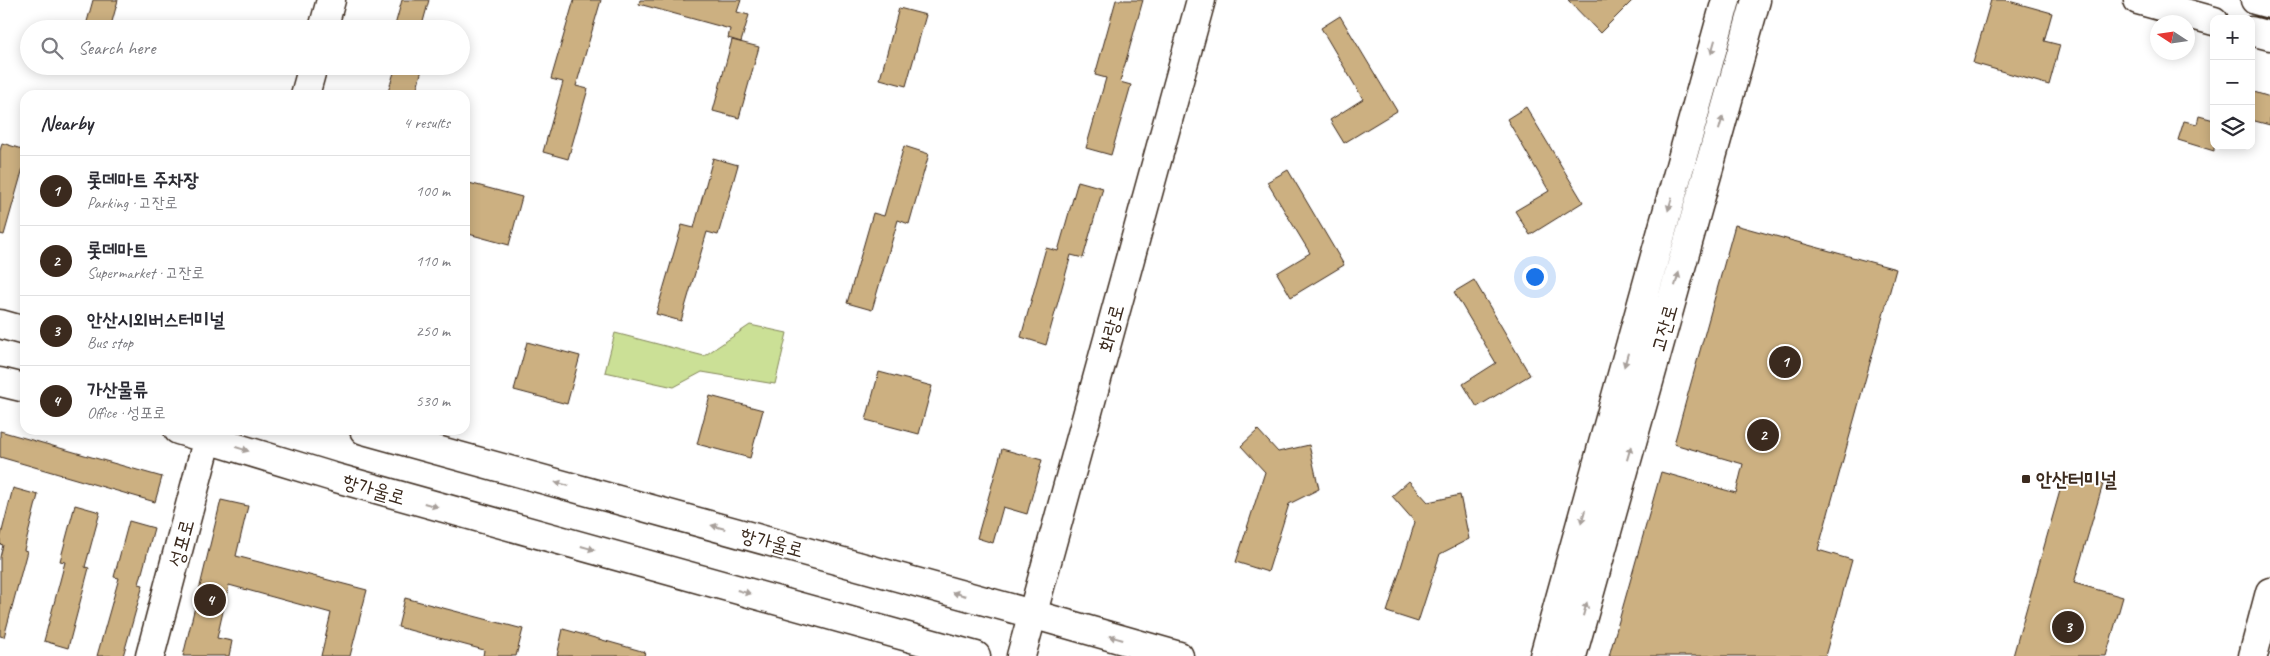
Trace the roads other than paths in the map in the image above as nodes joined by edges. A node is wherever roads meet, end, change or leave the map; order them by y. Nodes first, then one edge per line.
1 (331, 0) edge
2 (1201, 0) edge
3 (1726, 0) edge
4 (1756, 0) edge
5 (2138, 0) edge
6 (2255, 0) edge
7 (2270, 4) edge
8 (325, 20) edge
9 (2210, 20) edge
10 (2255, 32) edge
11 (2270, 36) edge
12 (311, 75) edge
13 (306, 90) edge
14 (0, 324) edge
15 (20, 330) edge
16 (0, 382) edge
17 (20, 387) edge
18 (209, 435) edge
19 (212, 435) edge
20 (382, 435) edge
21 (2270, 592) edge
22 (1032, 614) junction
23 (150, 656) edge
24 (976, 656) edge
25 (1021, 656) edge
26 (1179, 656) edge
27 (1544, 656) edge
28 (1572, 656) edge
29 (2252, 656) edge

1 - 8 street
2 - 22 street, 화랑로
3 -> 27 street, 고잔로
28 -> 4 street, 고잔로
5 - 9 street
6 - 7 street
10 - 11 street
12 - 13 street
14 - 15 street
16 - 17 street
18 - 23 street, 성포로
19 -> 24 street, 항가울로
22 -> 20 street, 항가울로
21 - 29 street
22 - 25 street, 화랑로
26 -> 22 street, 항가울로

